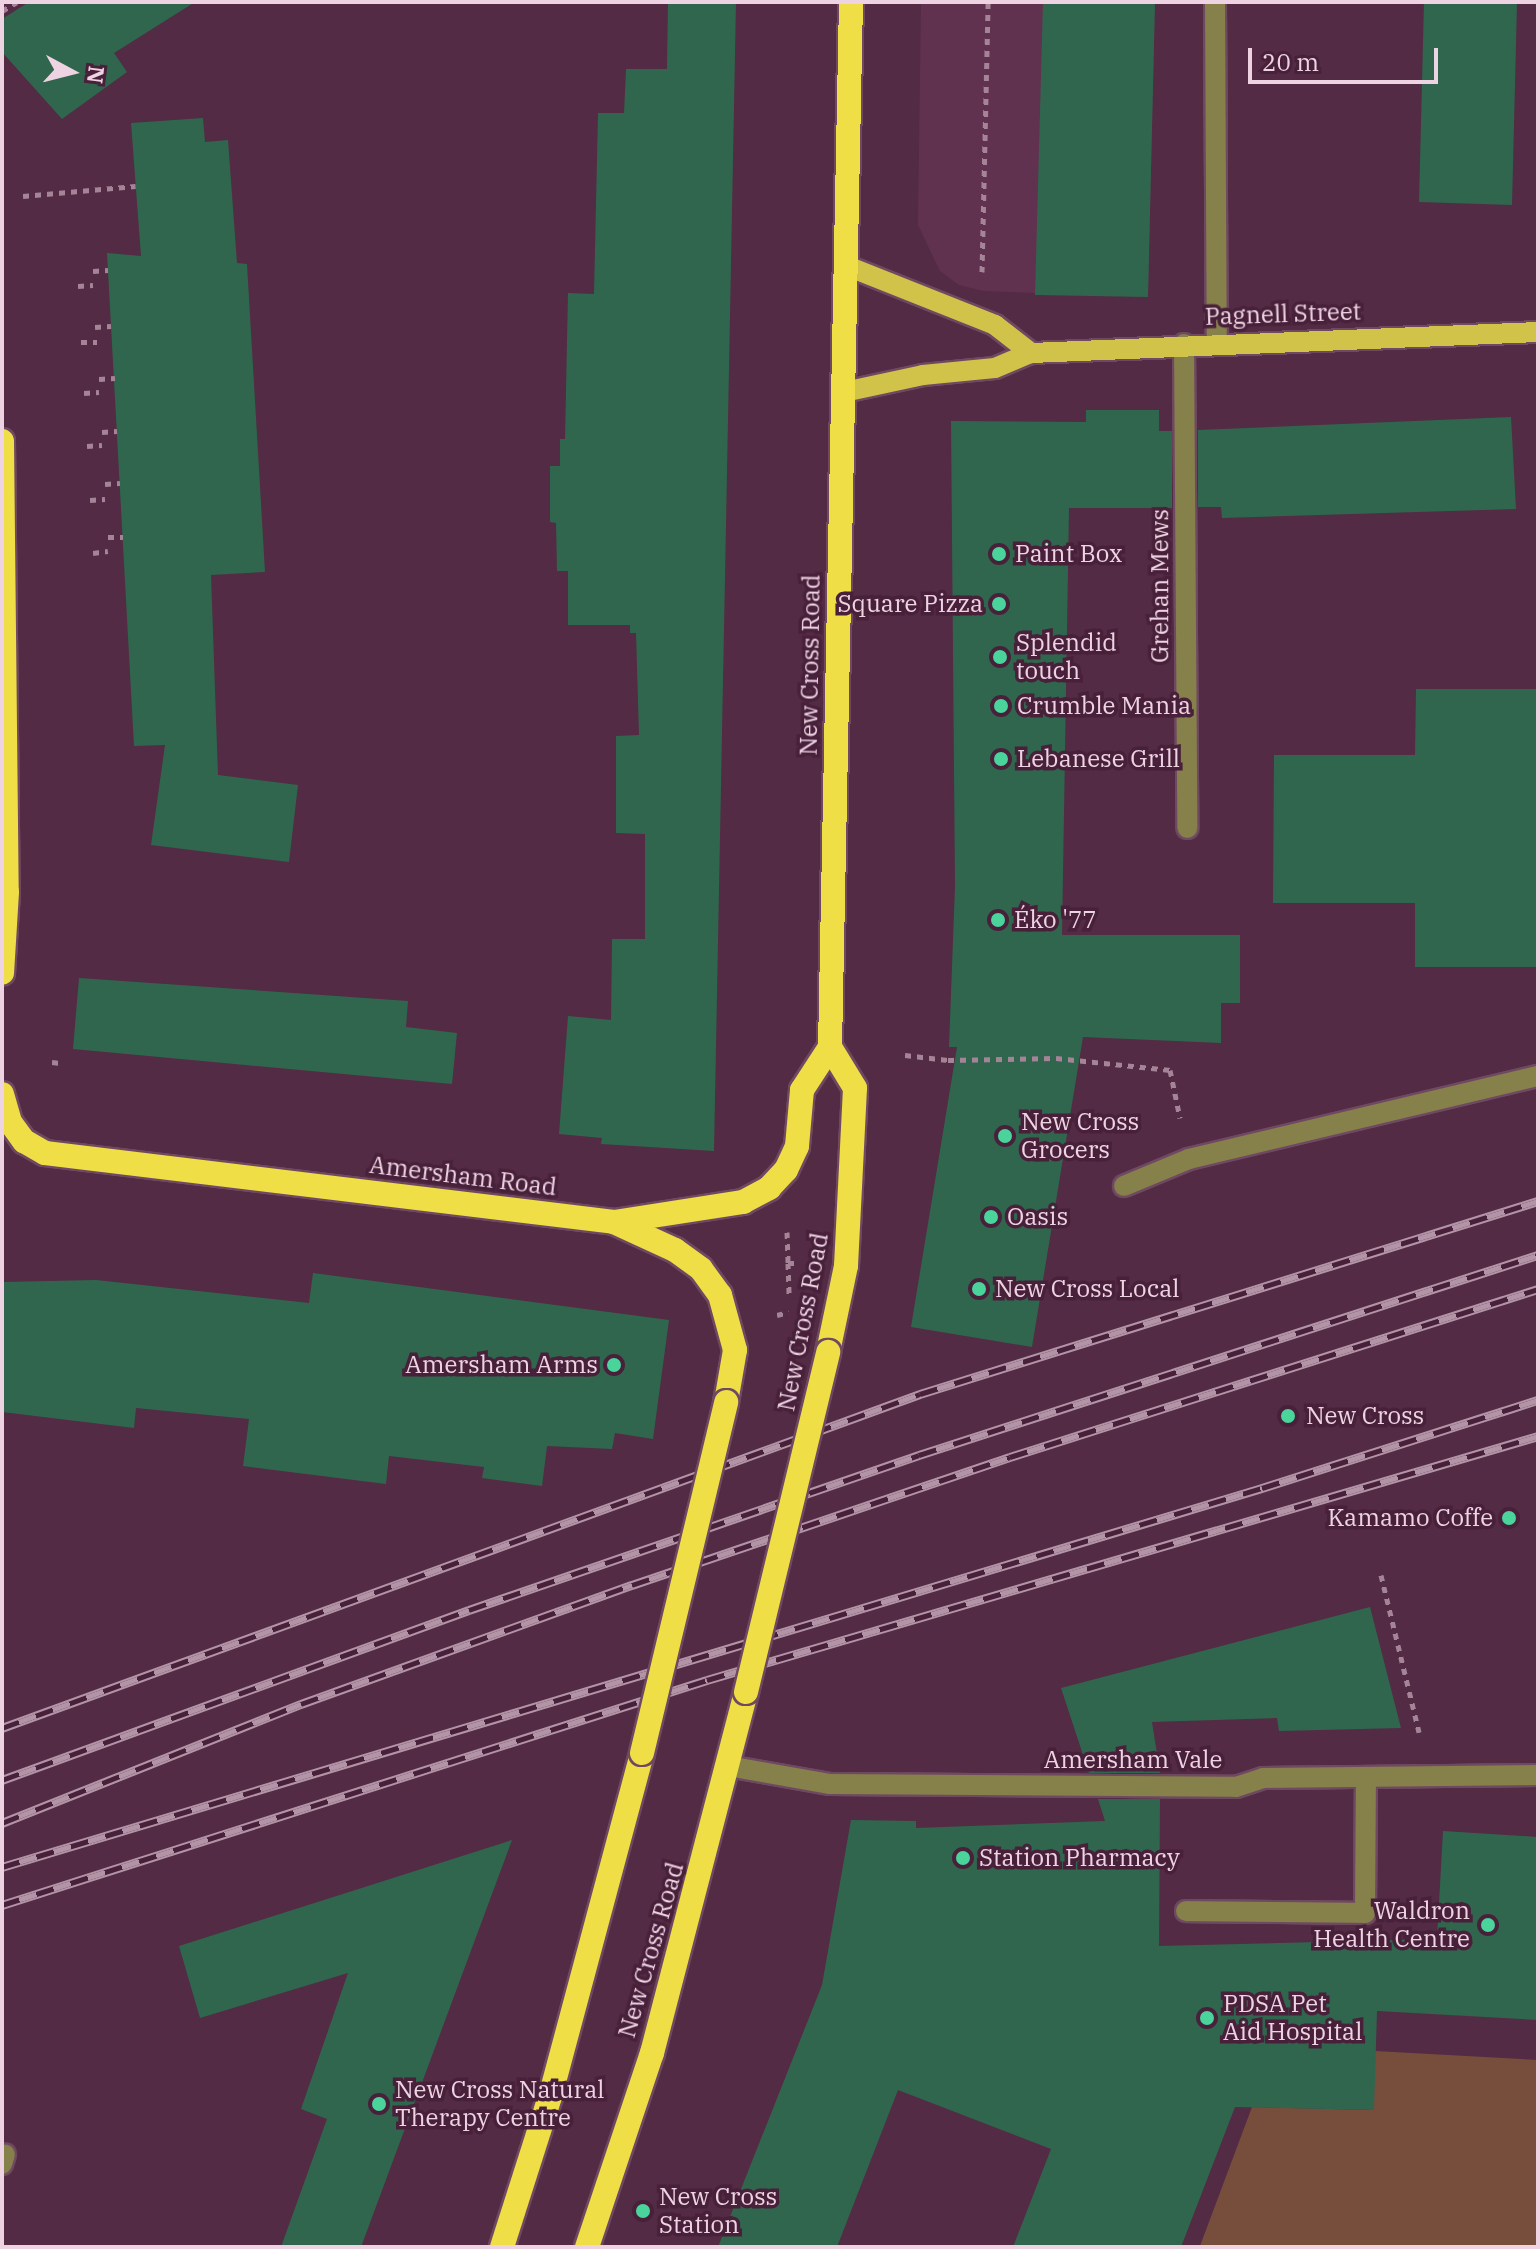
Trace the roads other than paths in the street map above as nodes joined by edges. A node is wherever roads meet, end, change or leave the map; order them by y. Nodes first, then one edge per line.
1 (851, 2) edge
2 (1215, 2) edge
3 (847, 266) junction
4 (1538, 332) edge
5 (1217, 342) junction
6 (1184, 344) junction
7 (1031, 353) junction
8 (844, 392) junction
9 (2, 441) edge
10 (1187, 828) dead end
11 (2, 973) edge
12 (830, 1047) junction
13 (1538, 1076) edge
14 (2, 1094) edge
15 (6, 1123) edge
16 (1124, 1186) dead end
17 (614, 1222) junction
18 (728, 1766) junction
19 (1538, 1775) edge
20 (1366, 1777) junction
21 (1186, 1911) dead end
22 (502, 2247) edge
23 (587, 2247) edge

1 - 3 highway, New Cross Road
2 - 5 street
3 - 7 main road
3 - 8 highway, New Cross Road
4 - 5 main road, Pagnell Street
5 - 6 main road, Pagnell Street
6 - 7 main road, Pagnell Street
6 - 10 street, Grehan Mews
7 - 8 main road, Pagnell Street
8 - 12 highway, New Cross Road
9 - 11 highway
12 - 17 highway, Amersham Road
12 - 18 highway, New Cross Road, bridge
13 - 16 street
14 - 15 highway
15 - 17 highway, Amersham Road
17 - 22 highway, bridge
18 - 20 street, Amersham Vale
18 - 23 highway, New Cross Road
19 - 20 street, Amersham Vale
20 - 21 street

